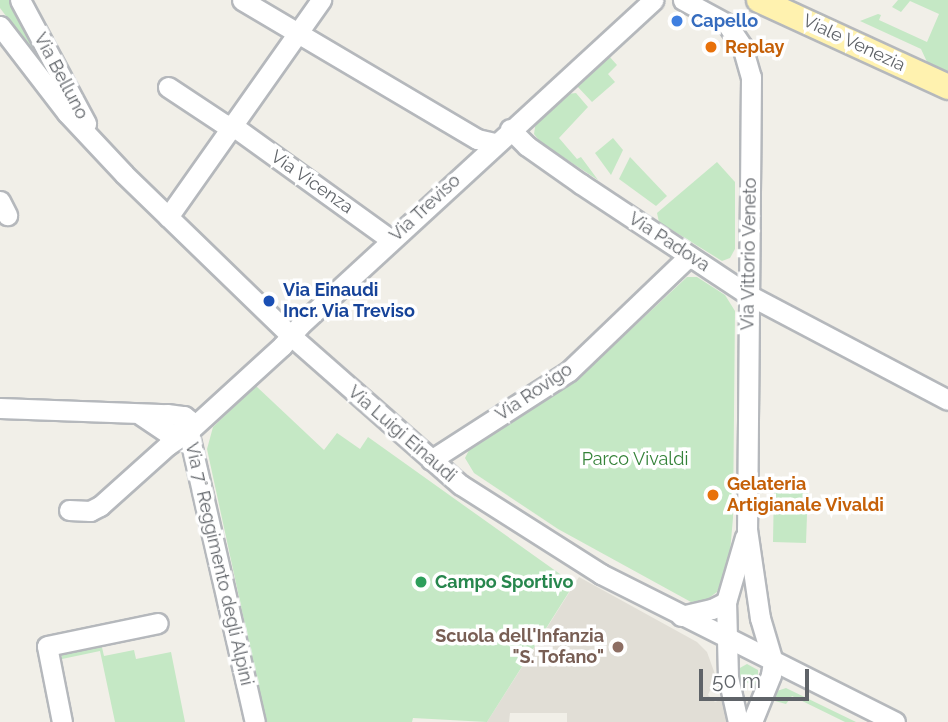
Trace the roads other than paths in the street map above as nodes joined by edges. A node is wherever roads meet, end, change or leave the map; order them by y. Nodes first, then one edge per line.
1 (20, 0) edge
2 (242, 0) edge
3 (321, 0) edge
4 (653, 0) edge
5 (683, 0) edge
6 (759, 0) edge
7 (704, 5) edge
8 (0, 26) edge
9 (299, 33) junction
10 (168, 87) dead end
11 (948, 87) edge
12 (233, 126) junction
13 (503, 136) junction
14 (102, 151) junction
15 (168, 217) junction
16 (391, 240) junction
17 (689, 256) junction
18 (747, 294) junction
19 (290, 335) junction
20 (948, 400) edge
21 (0, 408) edge
22 (193, 423) junction
23 (431, 460) junction
24 (69, 510) dead end
25 (747, 529) junction
26 (726, 602) junction
27 (681, 616) junction
28 (760, 618) junction
29 (158, 623) dead end
30 (731, 641) junction
31 (773, 662) junction
32 (62, 722) edge
33 (255, 722) edge
34 (738, 722) edge
35 (752, 722) edge
36 (895, 722) edge

1 - 14 street, Via Belluno
2 - 9 street, Via Padova
3 - 9 street
4 - 13 street, Via Treviso
5 - 7 street
6 - 11 main road, Viale Venezia
7 - 18 street, Via Vittorio Veneto
8 - 14 street, Via Luigi Einaudi
9 - 12 street
9 - 13 street, Via Padova
10 - 12 street, Via Vicenza
12 - 15 street
12 - 16 street, Via Vicenza
13 - 16 street, Via Treviso
13 - 17 street, Via Padova
14 - 15 street, Via Luigi Einaudi
15 - 19 street, Via Luigi Einaudi
16 - 19 street, Via Treviso
17 - 18 street, Via Padova
17 - 23 street, Via Rovigo
18 - 20 street, Via Padova
18 - 25 street, Via Vittorio Veneto
19 - 22 street, Via Treviso
19 - 23 street, Via Luigi Einaudi
21 - 22 street
22 - 24 street, Via 7° Reggimento degli Alpini
22 - 33 street, Via 7° Reggimento degli Alpini
23 - 27 street, Via Luigi Einaudi
25 - 26 street, Via Vittorio Veneto
25 - 28 street, Via Vittorio Veneto
26 - 27 street
26 - 30 street, Via Vittorio Veneto
27 - 30 street, Via Luigi Einaudi
28 - 30 street
28 - 31 street, Via Vittorio Veneto
29 - 32 street
30 - 31 street, Via Luigi Einaudi
30 - 34 street, Via Vittorio Veneto
31 - 35 street
31 - 36 street, Via Luigi Einaudi

